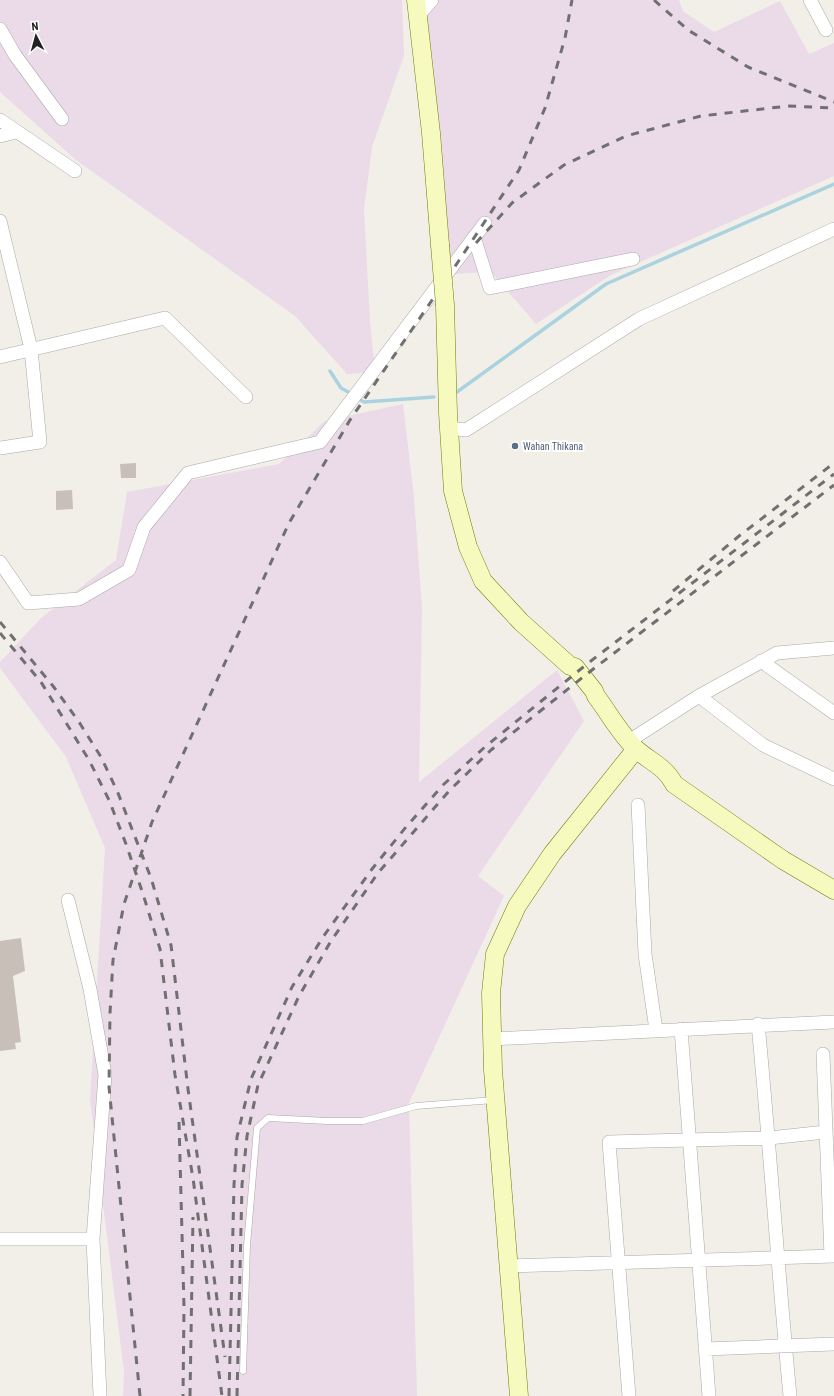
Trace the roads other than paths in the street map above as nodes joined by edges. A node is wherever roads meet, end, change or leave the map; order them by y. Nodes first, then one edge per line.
1 (432, 0) edge
2 (810, 0) edge
3 (417, 8) edge
4 (0, 29) edge
5 (826, 30) dead end
6 (62, 119) dead end
7 (0, 120) edge
8 (16, 132) junction
9 (0, 136) edge
10 (75, 171) dead end
11 (0, 221) edge
12 (485, 223) dead end
13 (834, 229) edge
14 (474, 237) junction
15 (633, 259) dead end
16 (30, 349) junction
17 (0, 357) edge
18 (246, 397) dead end
19 (449, 428) junction
20 (0, 448) edge
21 (0, 562) edge
22 (834, 648) edge
23 (761, 662) junction
24 (699, 696) junction
25 (834, 713) edge
26 (632, 745) junction
27 (669, 774) junction
28 (834, 779) edge
29 (638, 805) dead end
30 (834, 876) edge
31 (834, 890) edge
32 (68, 900) dead end
33 (834, 1022) edge
34 (758, 1024) junction
35 (681, 1029) junction
36 (656, 1030) junction
37 (492, 1039) junction
38 (823, 1054) dead end
39 (495, 1100) junction
40 (826, 1132) junction
41 (769, 1138) junction
42 (689, 1140) junction
43 (0, 1239) edge
44 (93, 1239) junction
45 (832, 1256) edge
46 (777, 1258) junction
47 (698, 1261) junction
48 (619, 1263) junction
49 (508, 1266) junction
50 (834, 1344) edge
51 (785, 1346) junction
52 (705, 1349) junction
53 (243, 1371) dead end
54 (100, 1396) edge
55 (519, 1396) edge
56 (628, 1396) edge
57 (709, 1396) edge
58 (790, 1396) edge

1 - 3 street
2 - 5 street
3 - 19 main road, bridge
4 - 6 street
7 - 8 street
8 - 9 street
8 - 10 street
11 - 16 street
12 - 14 street
13 - 19 street
14 - 15 street
14 - 21 street
16 - 17 street
16 - 18 street
16 - 20 street
19 - 26 main road
22 - 23 street
23 - 24 street
23 - 25 street
24 - 26 street
24 - 28 street
26 - 27 main road
26 - 37 main road
27 - 30 main road
27 - 31 main road
29 - 36 street
32 - 44 street
33 - 34 street
34 - 35 street
34 - 41 street
35 - 36 street
35 - 42 street
36 - 37 street
37 - 39 main road
38 - 40 street
39 - 49 main road
39 - 53 lane
40 - 41 street
40 - 45 street
41 - 42 street
41 - 46 street
42 - 47 street
42 - 48 street
43 - 44 street
44 - 54 street
45 - 46 street
46 - 47 street
46 - 51 street
47 - 48 street
47 - 52 street
48 - 49 street
48 - 56 street
49 - 55 main road
50 - 51 street
51 - 52 street
51 - 58 street
52 - 57 street

